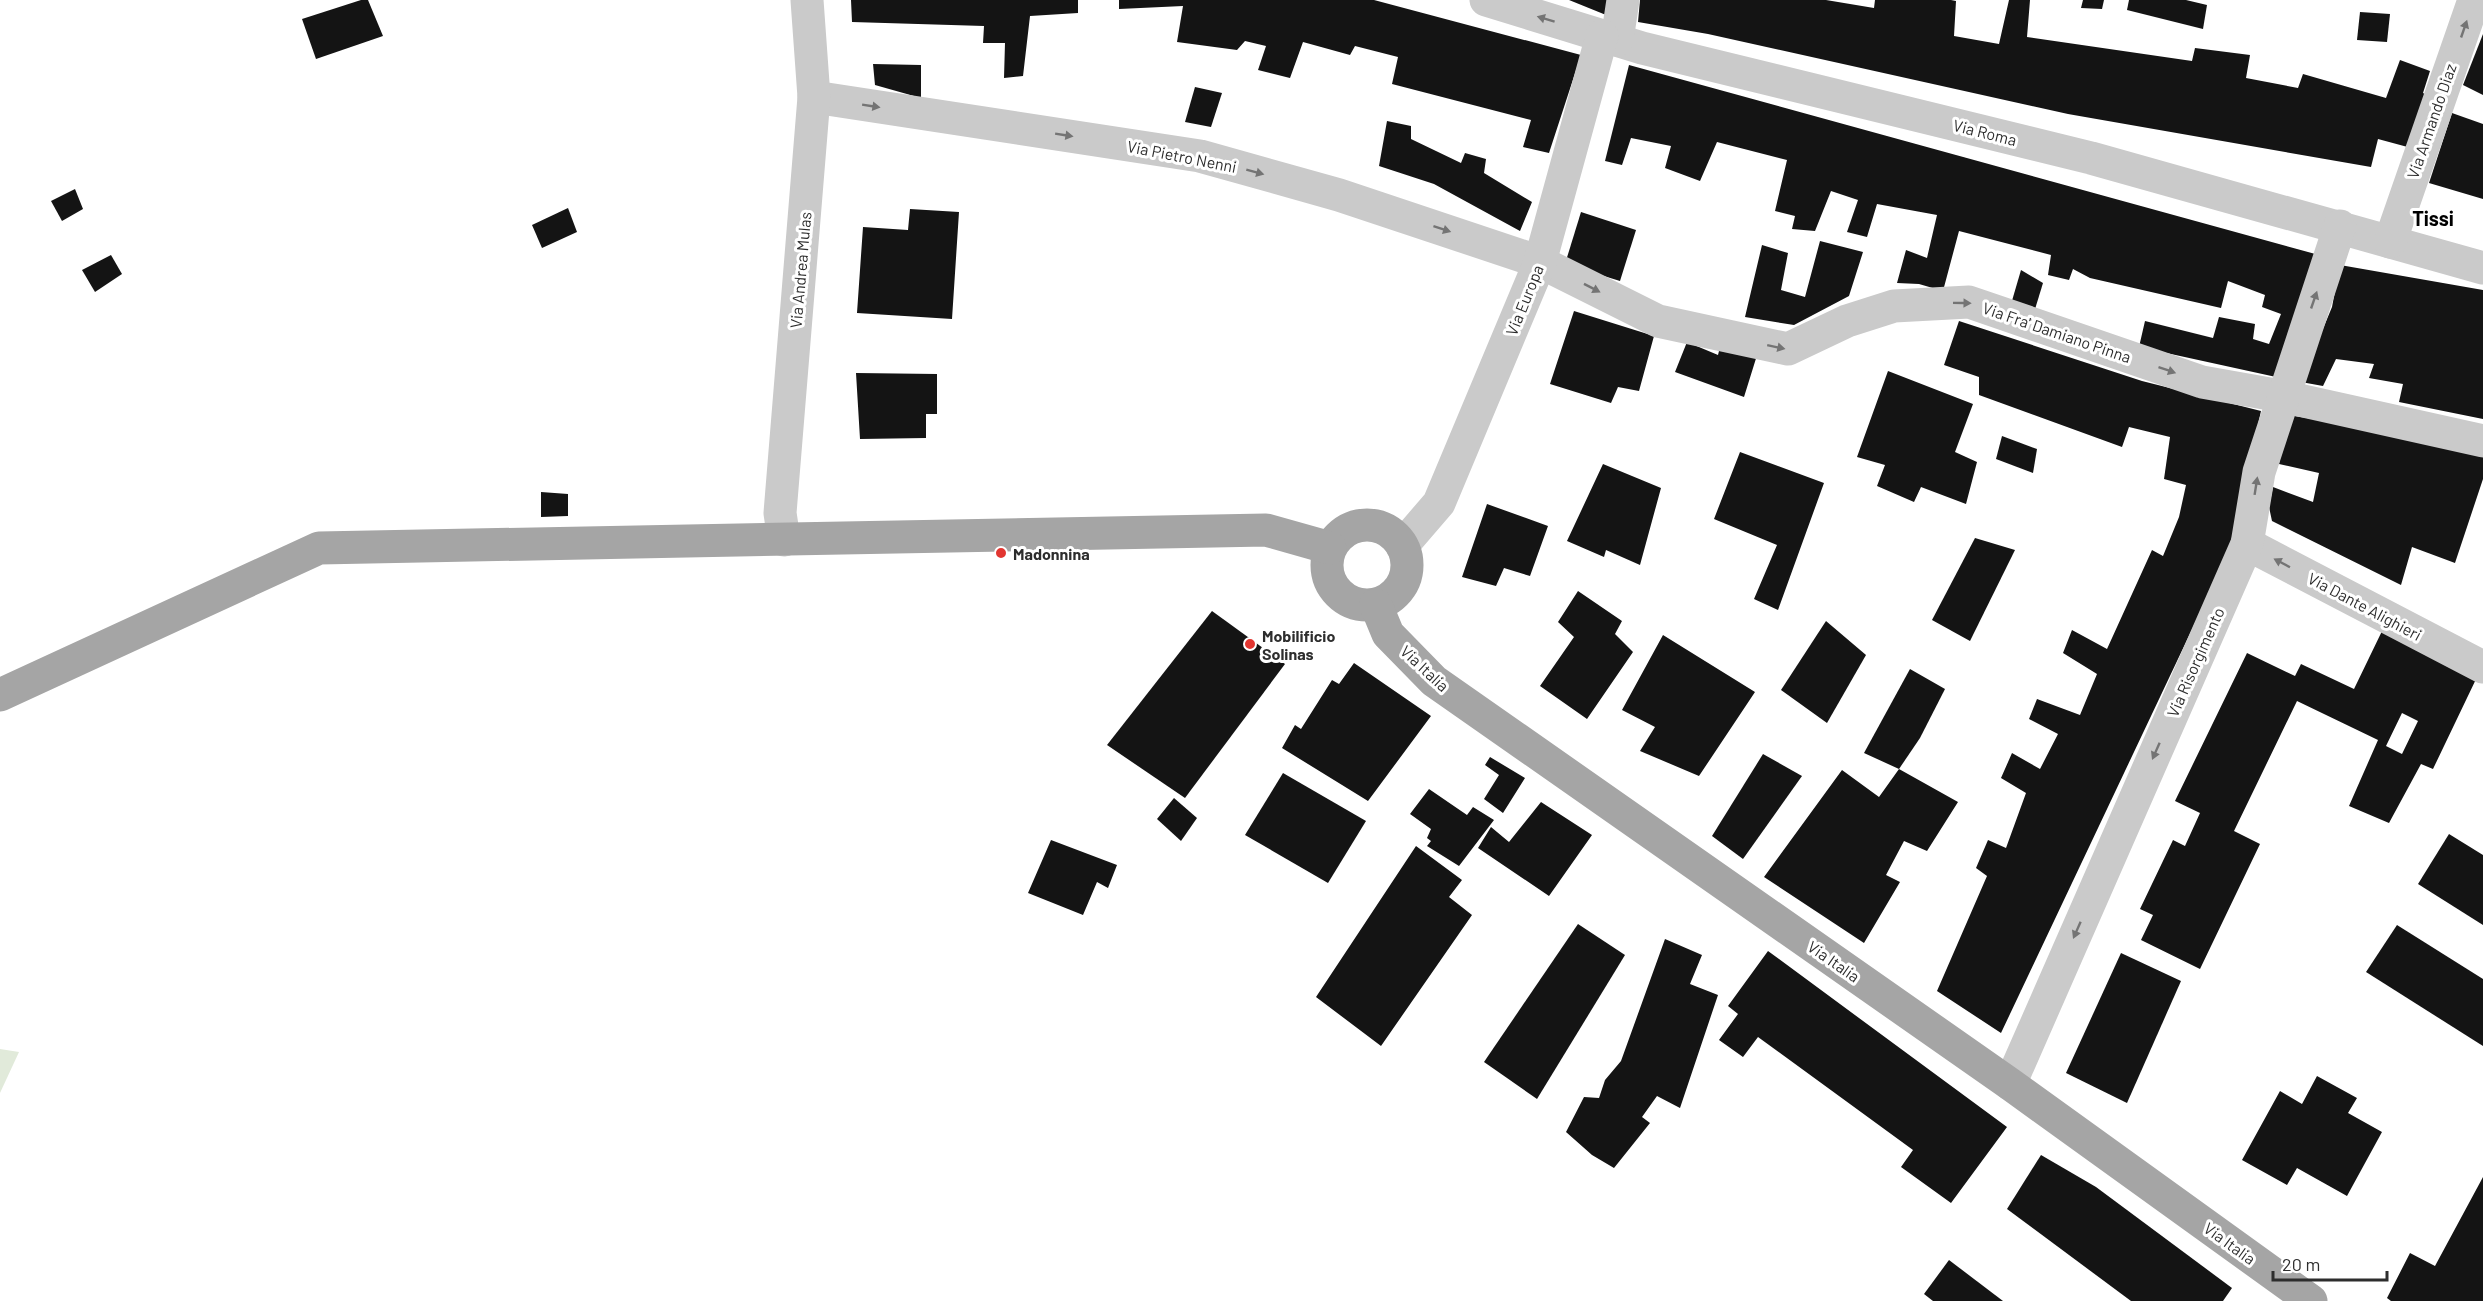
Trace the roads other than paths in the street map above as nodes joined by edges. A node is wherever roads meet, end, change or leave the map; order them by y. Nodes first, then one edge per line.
1 (807, 0) edge
2 (1486, 0) edge
3 (1623, 0) edge
4 (2474, 0) edge
5 (1610, 38) junction
6 (814, 97) junction
7 (2340, 226) junction
8 (2390, 243) junction
9 (1540, 262) junction
10 (2483, 268) edge
11 (2282, 396) junction
12 (2483, 441) edge
13 (784, 540) junction
14 (2247, 544) junction
15 (1402, 546) junction
16 (1330, 548) junction
17 (1376, 605) junction
18 (2483, 667) edge
19 (0, 695) edge
20 (2010, 1084) junction
21 (2292, 1295) edge

1 - 6 street, Via Andrea Mulas
5 -> 2 street, Via Roma
3 - 5 street, Via Europa
8 -> 4 street, Via Armando Diaz
5 - 7 street, Via Roma
5 - 9 street, Via Europa
6 -> 9 street, Via Pietro Nenni
6 - 13 street, Via Andrea Mulas
7 - 8 street, Via Roma
11 -> 7 street, Via Risorgimento
8 - 10 street, Via Roma
9 -> 11 street, Via Fra' Damiano Pinna
9 - 15 street, Via Europa
11 - 12 street, Via Fra' Damiano Pinna
14 -> 11 street, Via Risorgimento
13 - 16 main road
13 - 19 main road
18 -> 14 street, Via Dante Alighieri
14 -> 20 street, Via Risorgimento
15 - 16 main road
15 - 17 main road
16 - 17 main road
17 - 20 main road, Via Italia
20 - 21 main road, Via Italia

